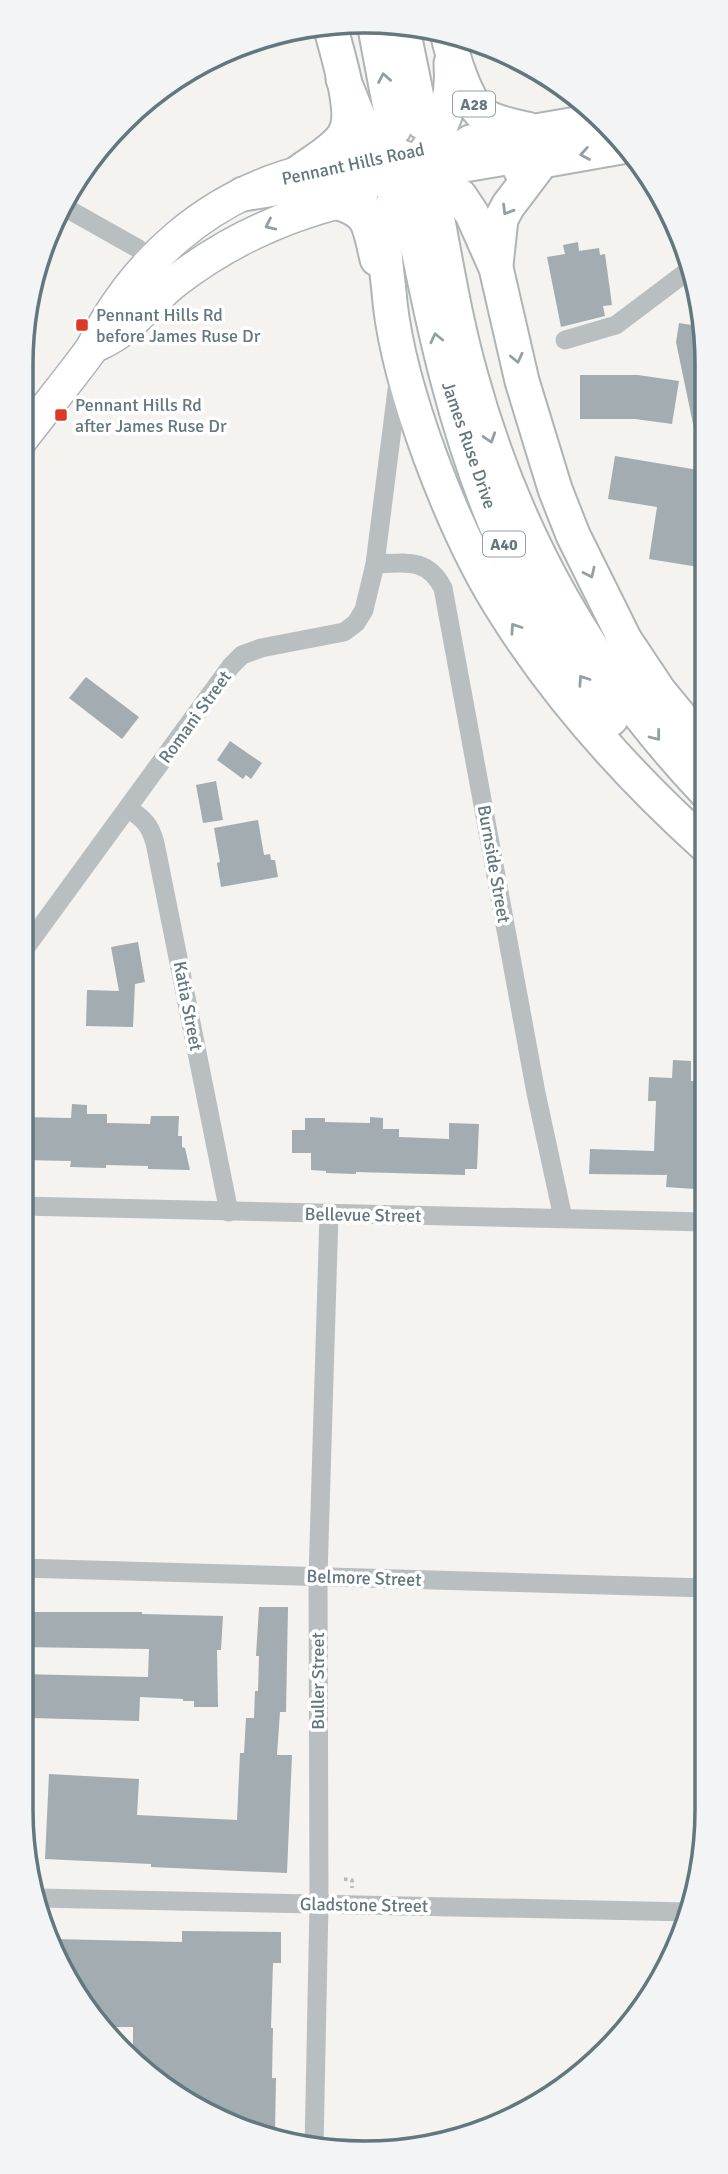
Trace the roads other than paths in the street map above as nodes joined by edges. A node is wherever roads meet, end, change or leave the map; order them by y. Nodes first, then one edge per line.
1 (377, 34) edge
2 (332, 35) edge
3 (405, 36) edge
4 (449, 45) edge
5 (451, 45) edge
6 (343, 79) junction
7 (591, 124) edge
8 (539, 146) junction
9 (613, 146) edge
10 (415, 169) junction
11 (299, 173) junction
12 (243, 194) junction
13 (335, 202) junction
14 (71, 211) edge
15 (153, 259) junction
16 (496, 268) junction
17 (682, 275) edge
18 (177, 280) junction
19 (391, 312) junction
20 (565, 341) dead end
21 (92, 348) junction
22 (400, 363) junction
23 (33, 424) edge
24 (375, 564) junction
25 (695, 735) edge
26 (695, 780) edge
27 (129, 809) junction
28 (695, 816) edge
29 (695, 836) edge
30 (33, 938) edge
31 (33, 1206) edge
32 (229, 1212) junction
33 (329, 1214) junction
34 (563, 1218) junction
35 (695, 1222) edge
36 (33, 1567) edge
37 (318, 1577) junction
38 (695, 1588) edge
39 (46, 1898) edge
40 (319, 1904) junction
41 (678, 1912) edge
42 (314, 2137) edge

10 -> 1 highway, James Ruse Drive / A40
2 - 6 highway
3 - 10 highway, James Ruse Drive / A40
4 - 10 highway
5 - 8 highway, A28
6 - 10 highway
6 - 11 highway
7 - 8 highway, Pennant Hills Road / A28
9 -> 8 highway, Pennant Hills Road / A28
8 - 10 highway, A28
8 - 10 highway, Pennant Hills Road
8 -> 16 highway
10 - 11 main road, Pennant Hills Road
10 - 12 highway
10 - 13 main road, Pennant Hills Road
10 - 16 highway
10 - 19 highway
10 -> 26 highway, James Ruse Drive / A40
28 -> 10 highway, James Ruse Drive / A40
11 - 12 main road, Pennant Hills Road
12 - 15 main road, Pennant Hills Road
13 -> 18 main road, Pennant Hills Road
13 - 19 highway
14 - 15 street
15 - 18 street
15 - 21 main road, Pennant Hills Road
16 -> 25 highway
17 - 20 street
18 - 21 main road, Pennant Hills Road
19 - 22 highway
21 - 23 main road, Pennant Hills Road
22 - 24 street, Romani Street
29 -> 22 highway
24 - 27 street, Romani Street
24 - 34 street, Burnside Street
27 - 30 street, Romani Street
27 - 32 street, Katia Street
31 - 32 street, Bellevue Street
32 - 33 street, Bellevue Street
33 - 34 street, Bellevue Street
33 - 37 street, Buller Street
34 - 35 street, Bellevue Street
36 - 37 street, Belmore Street
37 - 38 street, Belmore Street
37 - 40 street, Buller Street
39 - 40 street, Gladstone Street
40 - 41 street, Gladstone Street
40 - 42 street, Buller Street

